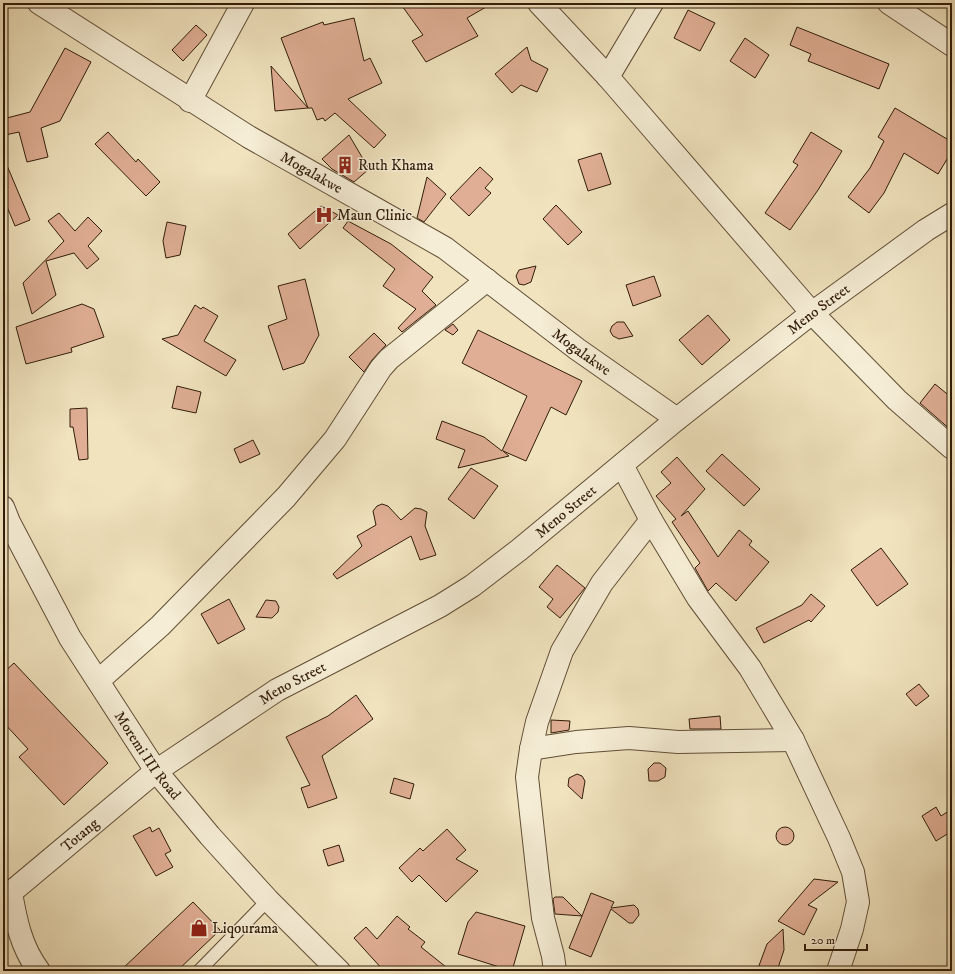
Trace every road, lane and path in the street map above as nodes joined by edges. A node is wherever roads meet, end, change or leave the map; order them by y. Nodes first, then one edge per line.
1 (243, 3) edge
2 (539, 3) edge
3 (652, 3) edge
4 (889, 3) edge
5 (41, 4) edge
6 (952, 45) edge
7 (608, 77) junction
8 (190, 101) junction
9 (952, 214) edge
10 (488, 280) junction
11 (812, 313) junction
12 (678, 418) junction
13 (952, 448) edge
14 (622, 465) junction
15 (3, 507) edge
16 (651, 520) junction
17 (98, 681) junction
18 (793, 740) junction
19 (530, 749) junction
20 (156, 771) junction
21 (7, 896) edge
22 (268, 900) junction
23 (39, 971) edge
24 (199, 971) edge
25 (339, 971) edge
26 (555, 971) edge
27 (838, 971) edge

1 - 8 street
2 - 7 street
3 - 7 street
4 - 6 street
5 - 8 street, Mogalakwe
7 - 11 street
8 - 10 street, Mogalakwe
9 - 11 street, Meno Street
10 - 12 street, Mogalakwe
10 - 17 street
11 - 12 street, Meno Street
11 - 13 street
12 - 14 street, Meno Street
14 - 16 street
14 - 20 street, Meno Street
15 - 17 street, Moremi III Road
16 - 18 street
16 - 19 street
17 - 20 street, Moremi III Road
18 - 19 street
18 - 27 street
19 - 26 street
20 - 21 street, Totang
20 - 22 street, Moremi III Road
21 - 23 street
22 - 24 lane
22 - 25 street, Moremi III Road

